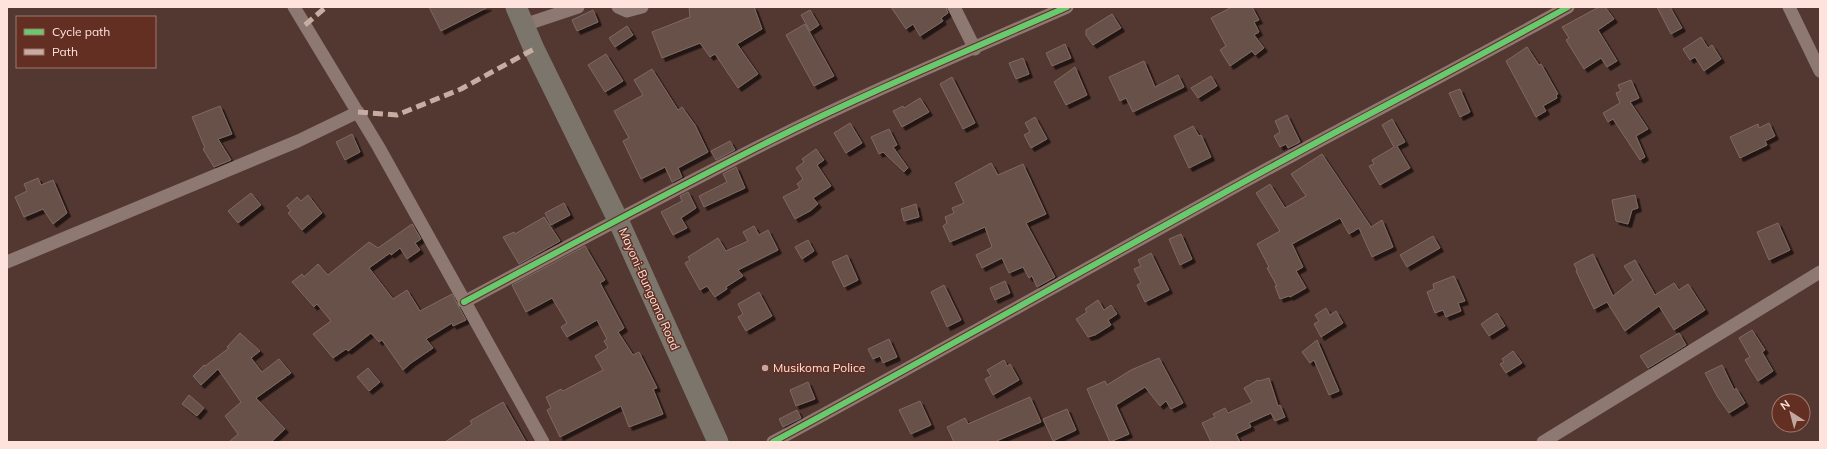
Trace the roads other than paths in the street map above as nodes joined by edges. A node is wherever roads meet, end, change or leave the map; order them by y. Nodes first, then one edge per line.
1 (294, 7) edge
2 (578, 7) edge
3 (618, 7) edge
4 (642, 7) edge
5 (954, 7) edge
6 (1067, 7) edge
7 (1568, 7) edge
8 (1789, 7) edge
9 (520, 16) edge
10 (975, 48) junction
11 (1820, 71) edge
12 (358, 112) junction
13 (618, 220) junction
14 (7, 262) edge
15 (1820, 272) edge
16 (464, 302) junction
17 (543, 442) edge
18 (718, 442) edge
19 (773, 442) edge
20 (1543, 442) edge

1 - 12 street
2 - 9 street
3 - 4 street
5 - 10 street
6 - 10 street
7 - 19 street
8 - 11 street
9 - 13 main road, Mayoni-Bungoma Road
10 - 13 street
12 - 14 street
12 - 16 street
13 - 16 street
13 - 18 main road, Mayoni-Bungoma Road
15 - 20 street
16 - 17 street

